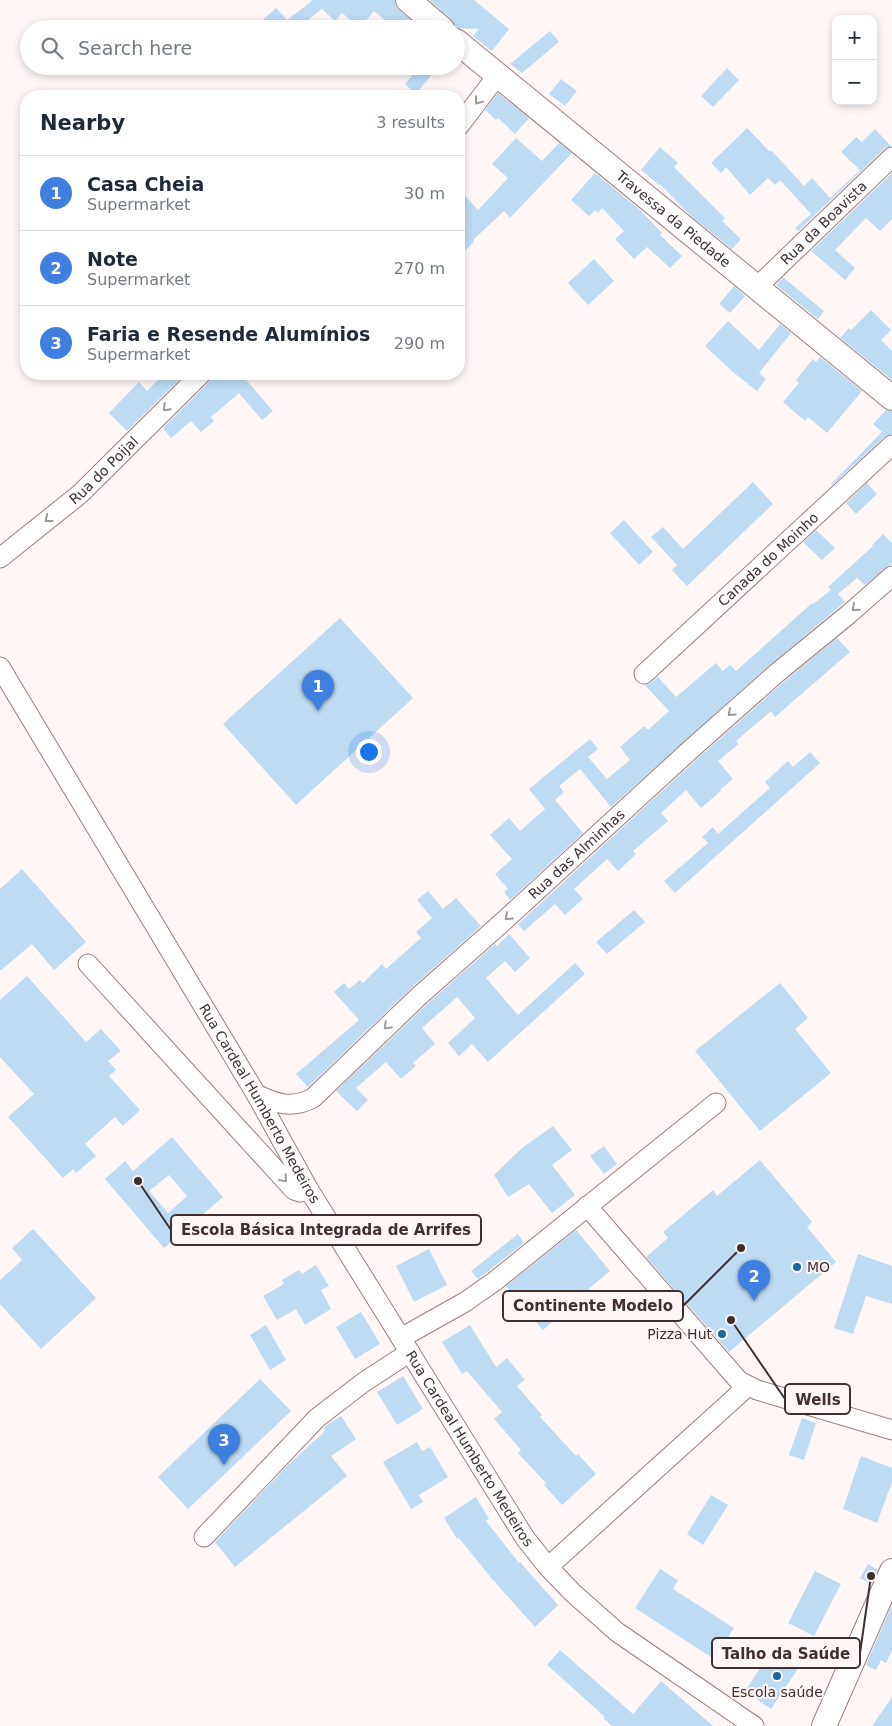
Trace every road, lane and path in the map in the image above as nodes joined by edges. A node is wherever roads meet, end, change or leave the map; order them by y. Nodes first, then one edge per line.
1 (408, 0) edge
2 (431, 20) edge
3 (465, 49) edge
4 (497, 76) junction
5 (465, 118) edge
6 (892, 158) edge
7 (756, 288) junction
8 (195, 380) edge
9 (892, 398) edge
10 (892, 445) edge
11 (0, 558) edge
12 (892, 576) edge
13 (0, 667) edge
14 (644, 674) dead end
15 (88, 964) dead end
16 (256, 1094) junction
17 (716, 1103) dead end
18 (281, 1138) junction
19 (264, 1156) junction
20 (309, 1190) junction
21 (587, 1206) junction
22 (406, 1345) junction
23 (748, 1386) junction
24 (892, 1430) edge
25 (204, 1537) dead end
26 (548, 1567) junction
27 (892, 1571) edge
28 (754, 1726) edge
29 (824, 1726) edge

1 - 2 street
3 - 4 street, Travessa da Piedade
4 -> 5 street
4 - 7 street, Travessa da Piedade
6 - 7 street, Rua da Boavista
7 - 9 street, Travessa da Piedade
8 -> 11 street, Rua do Poijal
10 - 14 street, Canada do Moinho
12 -> 16 street, Rua das Alminhas
13 - 16 street, Rua Cardeal Humberto Medeiros
15 - 19 street
16 - 18 street, Rua Cardeal Humberto Medeiros
17 - 21 street
18 - 19 street
18 - 20 street, Rua Cardeal Humberto Medeiros
19 -> 20 street
20 - 22 street, Rua Cardeal Humberto Medeiros
21 - 22 street
21 - 23 street
22 - 25 street
22 - 26 street, Rua Cardeal Humberto Medeiros
23 - 24 street
23 - 26 street
26 - 28 street, Rua Cardeal Humberto Medeiros
27 - 29 street

